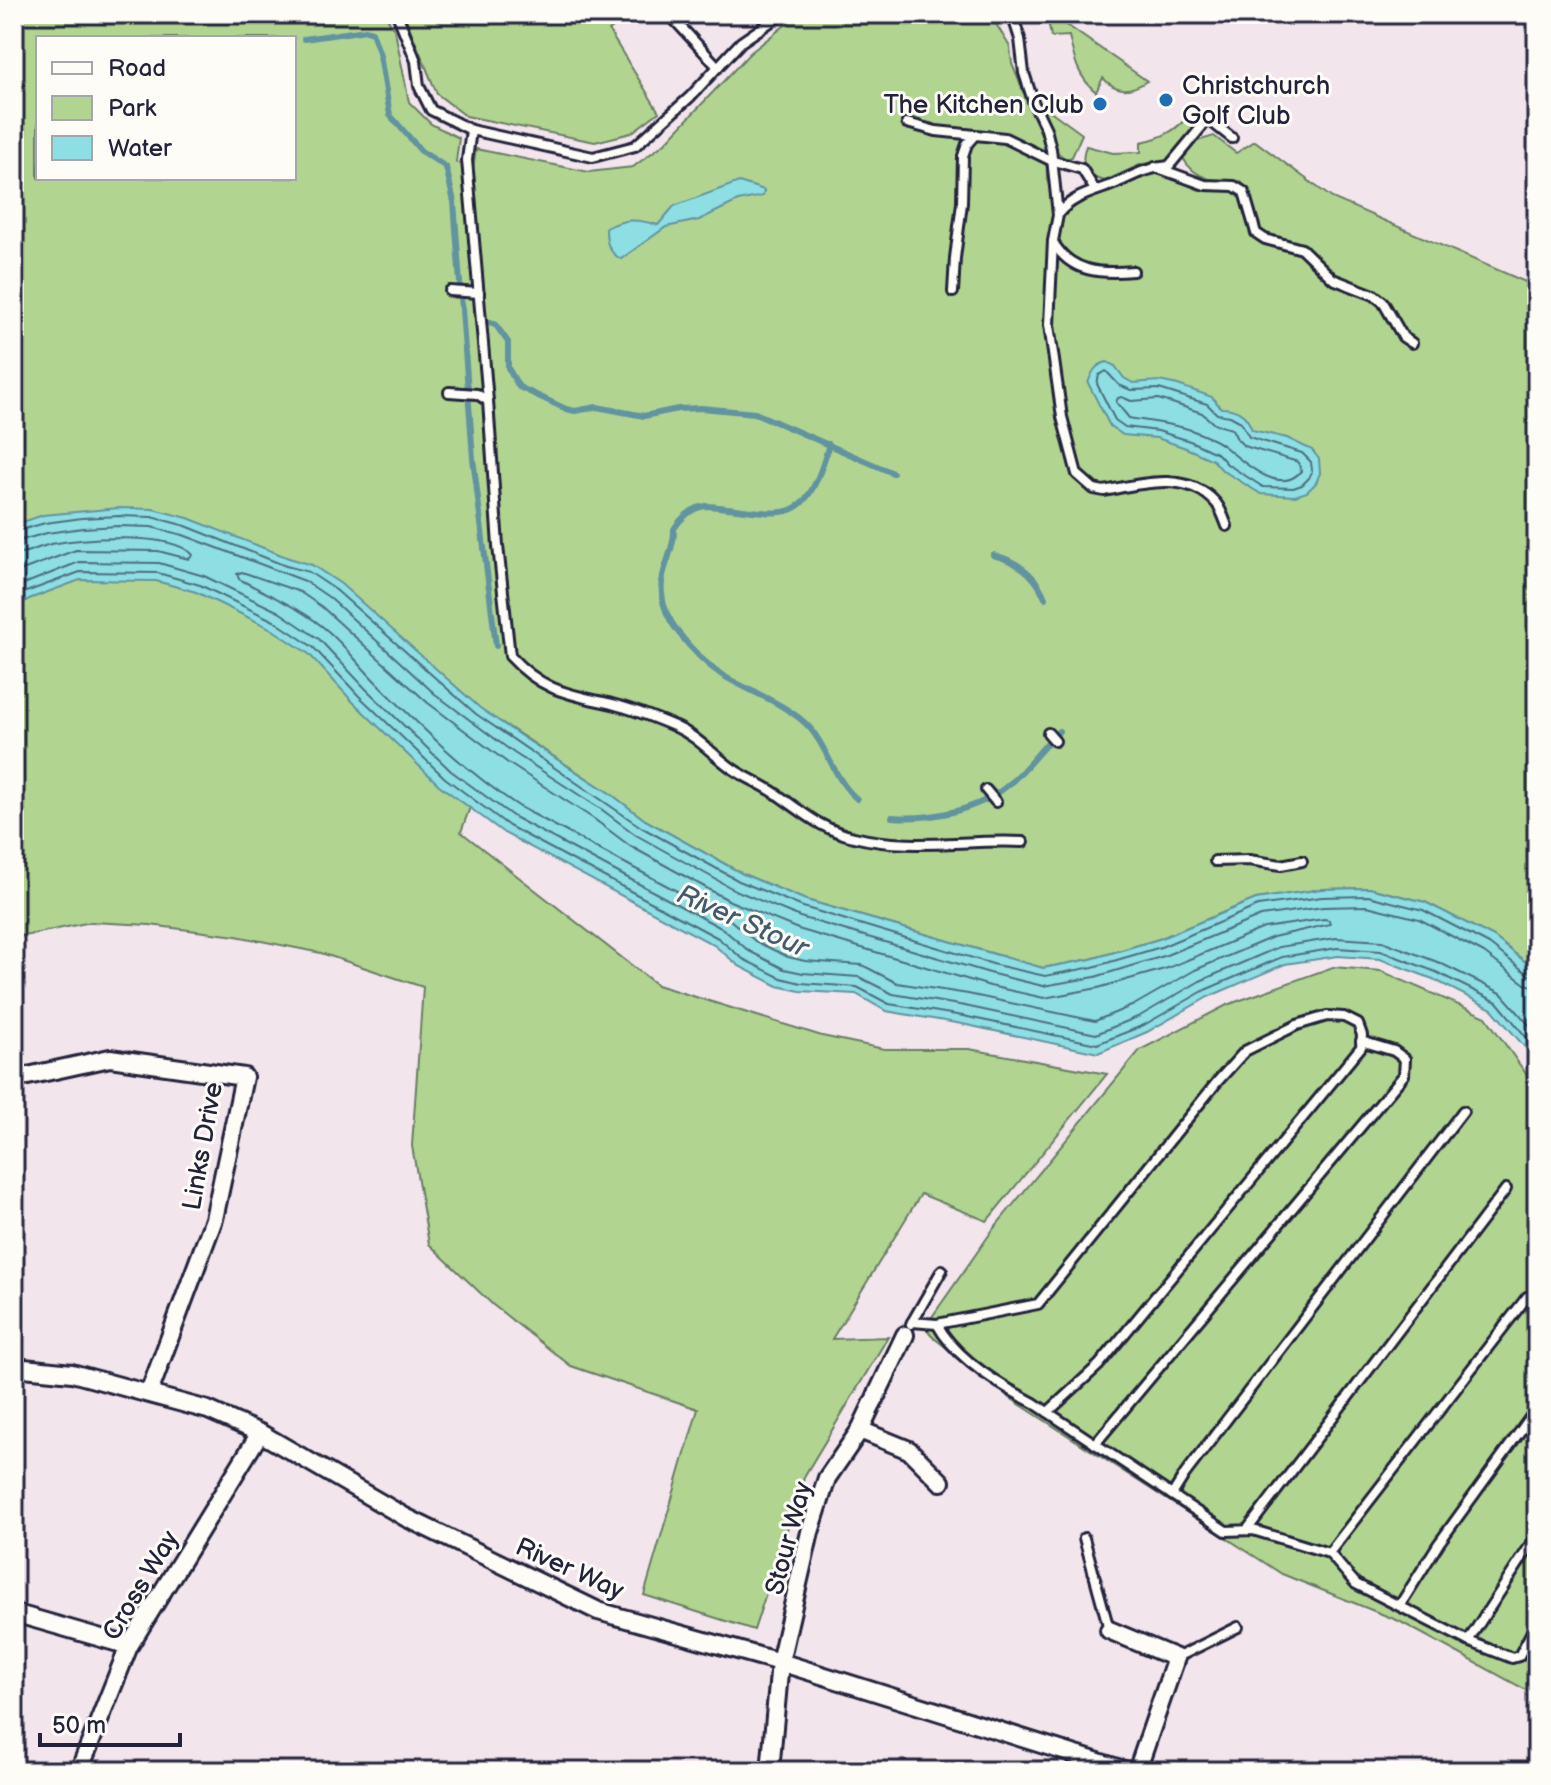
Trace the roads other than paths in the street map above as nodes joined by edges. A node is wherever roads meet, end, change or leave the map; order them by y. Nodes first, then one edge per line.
1 (397, 14) edge
2 (669, 14) edge
3 (782, 14) edge
4 (1014, 15) edge
5 (718, 67) junction
6 (907, 123) dead end
7 (471, 130) junction
8 (974, 136) junction
9 (1232, 138) dead end
10 (1050, 160) junction
11 (1155, 167) junction
12 (1095, 190) junction
13 (1058, 215) junction
14 (1053, 241) junction
15 (1133, 271) dead end
16 (450, 291) dead end
17 (953, 292) dead end
18 (479, 293) junction
19 (1412, 343) dead end
20 (449, 392) dead end
21 (488, 401) junction
22 (1227, 526) dead end
23 (1048, 733) dead end
24 (1055, 741) dead end
25 (986, 790) dead end
26 (996, 802) dead end
27 (1023, 842) dead end
28 (1215, 861) dead end
29 (1302, 861) dead end
30 (1361, 1041) junction
31 (14, 1079) edge
32 (1463, 1111) dead end
33 (1506, 1189) dead end
34 (942, 1270) dead end
35 (1527, 1297) dead end
36 (937, 1324) junction
37 (909, 1328) junction
38 (14, 1367) edge
39 (149, 1393) junction
40 (1537, 1408) edge
41 (1048, 1412) junction
42 (860, 1430) junction
43 (260, 1433) junction
44 (1095, 1444) junction
45 (941, 1482) dead end
46 (1172, 1495) junction
47 (1247, 1530) junction
48 (1537, 1535) edge
49 (1084, 1538) dead end
50 (1329, 1553) junction
51 (1400, 1605) junction
52 (14, 1613) edge
53 (1537, 1622) edge
54 (1238, 1627) dead end
55 (1109, 1630) joint
56 (1468, 1641) junction
57 (129, 1646) junction
58 (1176, 1658) junction
59 (780, 1662) junction
60 (79, 1771) edge
61 (770, 1771) edge
62 (1127, 1771) edge
63 (1137, 1771) edge

1 - 7 lane
2 - 5 lane
3 - 5 lane
4 - 10 lane
5 - 7 lane
6 - 8 lane
7 - 18 lane
8 - 10 lane
8 - 17 lane
9 - 11 lane
10 - 12 lane
10 - 13 lane
11 - 12 lane
11 - 19 lane
12 - 13 lane
13 - 14 lane
14 - 15 lane
14 - 22 lane
16 - 18 lane
18 - 21 lane
20 - 21 lane
21 - 27 lane
23 - 24 lane
25 - 26 lane
28 - 29 lane
30 - 36 lane
30 - 41 lane
30 - 44 lane
31 - 39 street, Links Drive
32 - 46 lane
33 - 47 lane
34 - 37 lane
35 - 50 lane
36 - 37 lane
36 - 41 lane
37 - 42 street, Stour Way
38 - 39 street, River Way
39 - 43 street, River Way
40 - 51 lane
41 - 44 lane
42 - 45 street
42 - 59 street, Stour Way
43 - 57 street, Cross Way
43 - 59 street, River Way
44 - 46 lane
46 - 47 lane
47 - 50 lane
48 - 56 lane
49 - 55 lane
50 - 51 lane
51 - 56 lane
52 - 57 street
53 - 56 lane
54 - 58 lane
55 - 58 street
57 - 60 street, Cross Way
58 - 63 street
59 - 61 street, Stour Way
59 - 62 street, River Way

